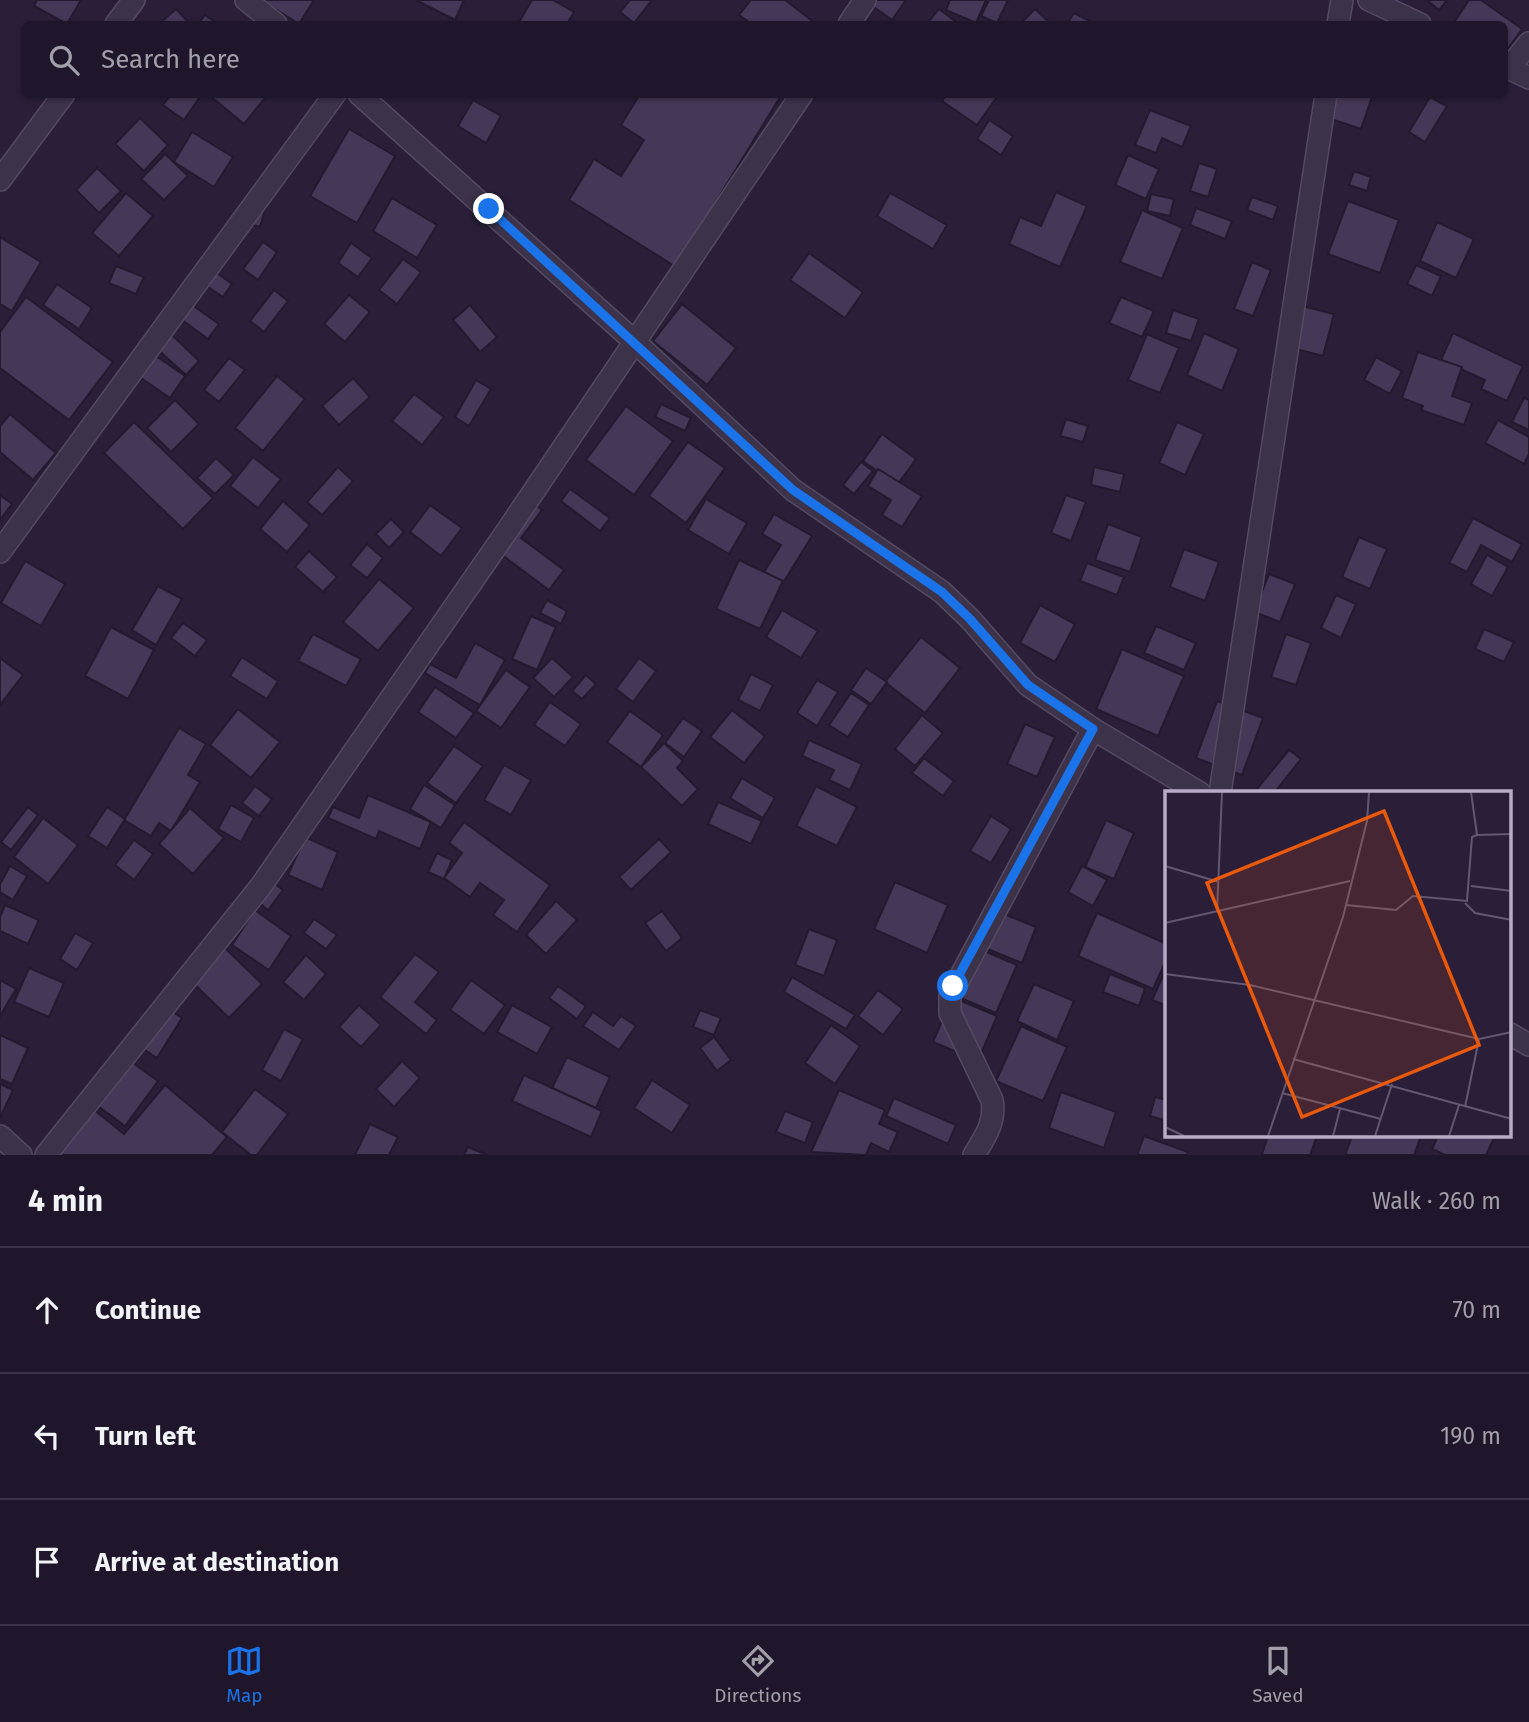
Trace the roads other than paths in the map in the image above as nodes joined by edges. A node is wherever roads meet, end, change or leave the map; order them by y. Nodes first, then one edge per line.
1 (134, 0) edge
2 (246, 0) edge
3 (865, 0) edge
4 (1342, 0) edge
5 (1369, 0) edge
6 (118, 21) edge
7 (272, 21) edge
8 (851, 21) edge
9 (1338, 21) edge
10 (1414, 21) edge
11 (1529, 43) edge
12 (1508, 66) edge
13 (1508, 68) edge
14 (1529, 78) edge
15 (61, 98) edge
16 (332, 98) edge
17 (363, 98) edge
18 (799, 98) edge
19 (1325, 98) edge
20 (0, 180) edge
21 (635, 342) junction
22 (0, 552) edge
23 (1093, 729) junction
24 (1197, 791) edge
25 (1220, 791) edge
26 (1512, 1035) edge
27 (1529, 1045) edge
28 (0, 1136) edge
29 (22, 1155) edge
30 (46, 1155) edge
31 (974, 1155) edge

1 - 6 street
2 - 7 street
3 - 8 street
4 - 9 street
5 - 10 street
11 - 12 street
13 - 14 street
15 - 20 street
16 - 22 street
17 - 21 street
18 - 21 street
19 - 25 street
21 - 23 street
21 - 30 street
23 - 24 street
23 - 31 street
26 - 27 street
28 - 29 street

